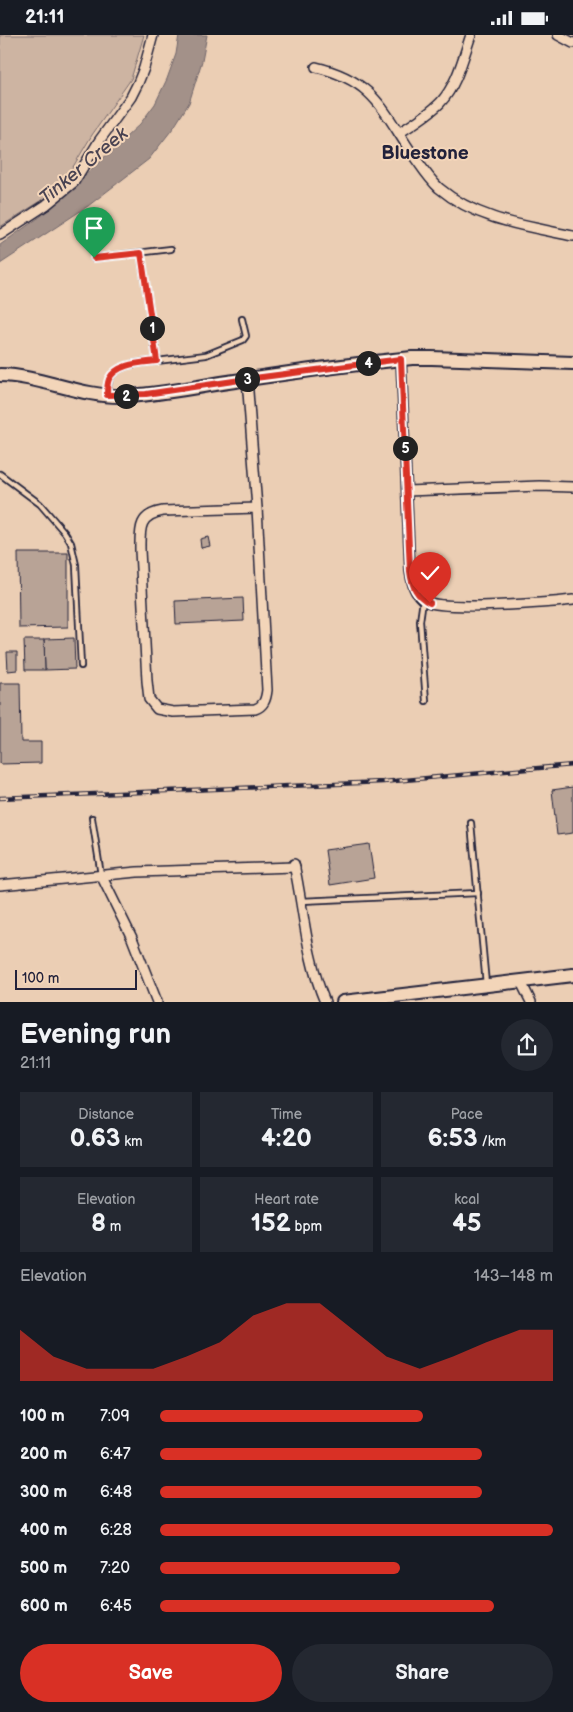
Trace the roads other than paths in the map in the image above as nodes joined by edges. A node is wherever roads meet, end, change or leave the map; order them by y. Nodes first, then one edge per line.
1 (153, 35) edge
2 (471, 35) edge
3 (558, 35) edge
4 (573, 43) edge
5 (316, 67) dead end
6 (399, 133) junction
7 (0, 235) edge
8 (573, 236) edge
9 (171, 249) dead end
10 (141, 253) junction
11 (94, 258) dead end
12 (242, 319) dead end
13 (401, 359) junction
14 (157, 361) junction
15 (573, 363) edge
16 (0, 375) edge
17 (247, 379) junction
18 (107, 395) junction
19 (0, 473) edge
20 (573, 487) edge
21 (407, 491) junction
22 (257, 508) junction
23 (424, 600) junction
24 (573, 601) edge
25 (82, 666) dead end
26 (426, 701) dead end
27 (92, 818) dead end
28 (471, 823) dead end
29 (101, 875) junction
30 (0, 885) edge
31 (478, 893) junction
32 (300, 901) junction
33 (573, 975) edge
34 (521, 982) junction
35 (486, 986) junction
36 (157, 1002) edge
37 (324, 1002) edge
38 (343, 1002) edge
39 (531, 1002) edge

1 - 7 street
2 - 6 street
3 - 4 street
5 - 6 street
6 - 8 street
9 - 10 lane
10 - 11 lane
10 - 14 lane
12 - 14 lane
13 - 15 main road
13 - 17 main road
13 - 21 street
14 - 18 lane
16 - 18 main road
17 - 18 main road
17 - 22 street
19 - 25 lane
20 - 21 street
21 - 23 street
22 - 22 street
23 - 24 street
23 - 26 lane
27 - 29 lane
28 - 31 lane
29 - 30 street
29 - 32 street
29 - 36 street
31 - 32 lane
31 - 35 lane
32 - 37 street
33 - 34 main road
34 - 35 main road
34 - 39 street
35 - 38 main road

